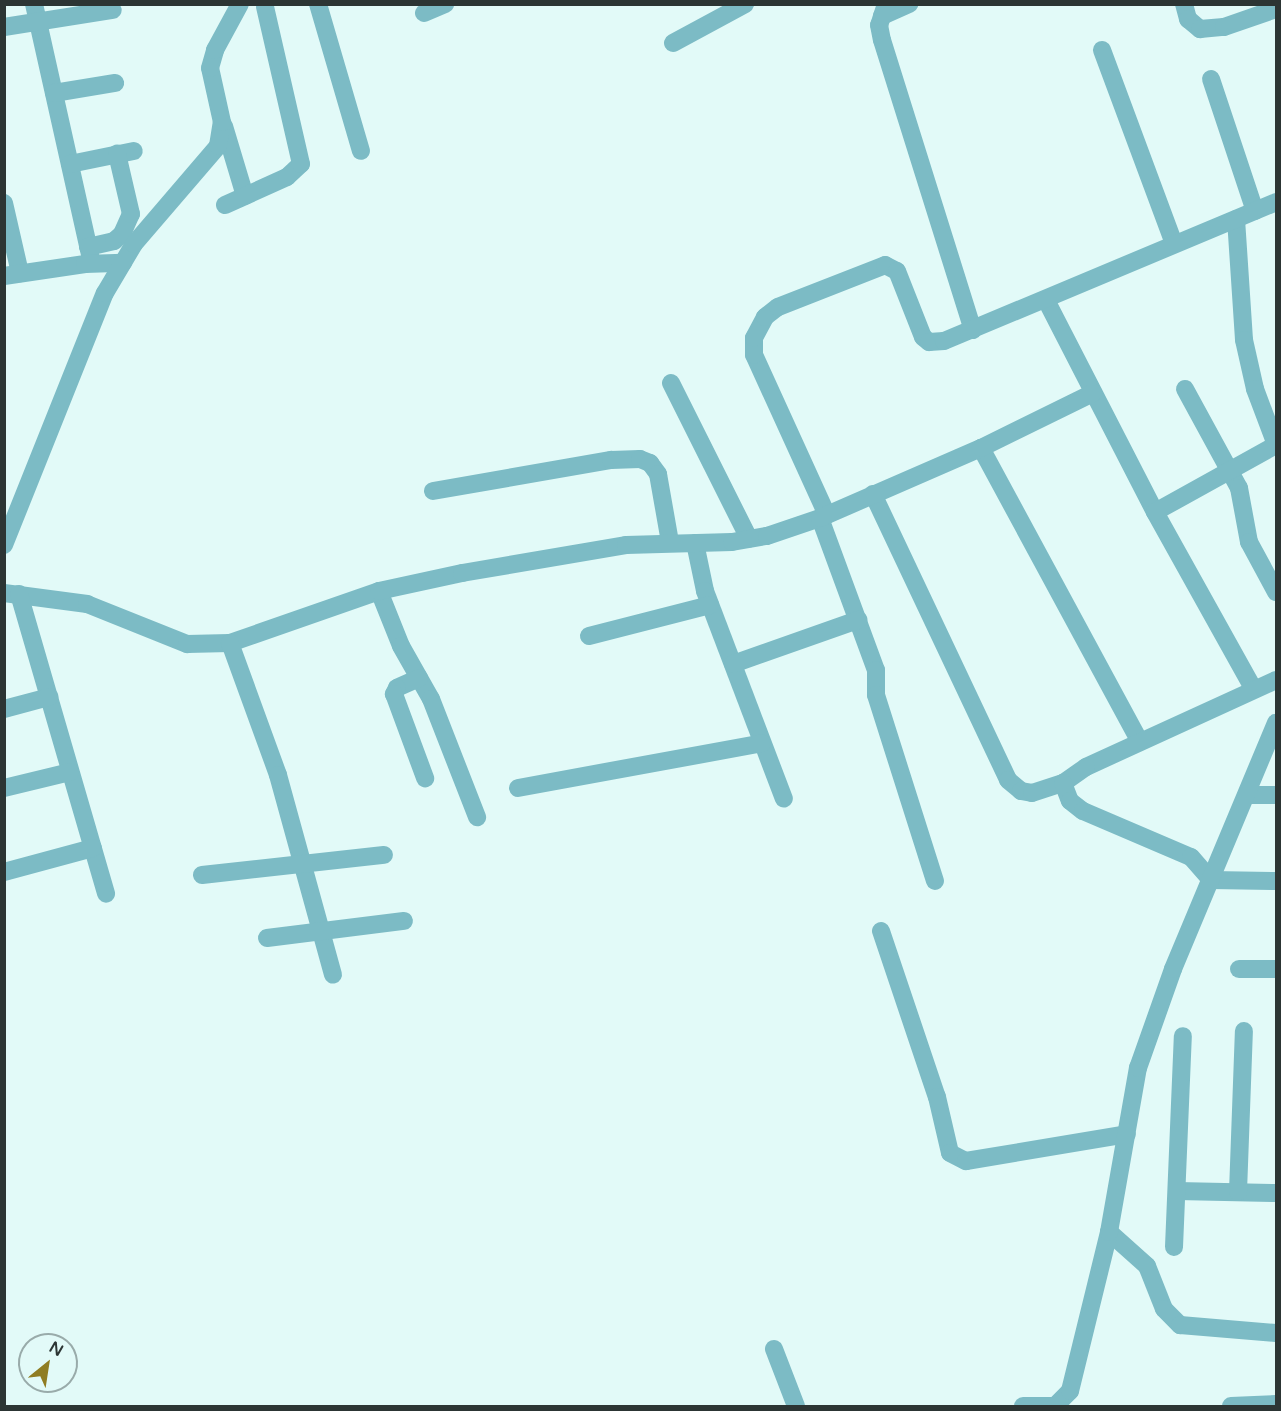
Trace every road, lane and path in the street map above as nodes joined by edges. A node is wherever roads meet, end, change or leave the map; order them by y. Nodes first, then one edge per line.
1 (318, 4) edge
2 (445, 4) edge
3 (909, 4) edge
4 (1184, 4) edge
5 (743, 5) edge
6 (269, 6) edge
7 (1276, 9) edge
8 (113, 10) dead end
9 (884, 10) edge
10 (238, 11) edge
11 (36, 13) edge
12 (424, 13) dead end
13 (4, 27) edge
14 (673, 43) dead end
15 (1102, 51) dead end
16 (1211, 79) dead end
17 (115, 83) dead end
18 (54, 93) junction
19 (222, 122) junction
20 (361, 151) dead end
21 (70, 164) junction
22 (245, 196) junction
23 (1276, 202) edge
24 (4, 203) edge
25 (225, 205) dead end
26 (1255, 211) junction
27 (1236, 219) junction
28 (1174, 244) junction
29 (90, 255) junction
30 (123, 263) junction
31 (12, 274) edge
32 (1046, 300) junction
33 (973, 330) junction
34 (671, 383) dead end
35 (1185, 389) dead end
36 (1093, 393) junction
37 (1269, 408) edge
38 (1276, 445) edge
39 (981, 448) junction
40 (1230, 471) junction
41 (433, 491) dead end
42 (873, 494) junction
43 (1155, 512) junction
44 (824, 517) junction
45 (749, 539) junction
46 (670, 542) junction
47 (695, 543) junction
48 (4, 546) edge
49 (379, 591) junction
50 (1276, 592) edge
51 (12, 594) edge
52 (710, 605) junction
53 (858, 620) junction
54 (590, 636) dead end
55 (230, 643) junction
56 (732, 664) junction
57 (419, 678) junction
58 (1276, 680) edge
59 (1252, 688) junction
60 (49, 698) junction
61 (4, 709) edge
62 (1276, 723) edge
63 (1140, 742) junction
64 (762, 743) junction
65 (70, 772) junction
66 (425, 778) dead end
67 (1064, 783) junction
68 (518, 788) dead end
69 (4, 789) edge
70 (1247, 795) junction
71 (1276, 795) edge
72 (784, 799) dead end
73 (477, 817) dead end
74 (93, 848) junction
75 (384, 855) dead end
76 (304, 864) junction
77 (4, 872) edge
78 (202, 875) dead end
79 (1211, 880) junction
80 (935, 881) dead end
81 (1276, 881) edge
82 (106, 894) dead end
83 (404, 921) dead end
84 (881, 931) dead end
85 (321, 932) junction
86 (267, 938) dead end
87 (1239, 969) dead end
88 (1276, 969) edge
89 (333, 975) dead end
90 (1244, 1031) dead end
91 (1183, 1036) dead end
92 (1126, 1134) junction
93 (1177, 1191) junction
94 (1238, 1192) junction
95 (1276, 1193) edge
96 (1109, 1232) junction
97 (1174, 1247) dead end
98 (1276, 1333) edge
99 (774, 1349) dead end
100 (1276, 1404) edge
101 (796, 1407) edge
102 (1023, 1407) edge
103 (1231, 1407) edge

1 - 20 street
2 - 12 street
3 - 9 street
4 - 7 street
5 - 14 street
6 - 10 street
6 - 22 street
8 - 11 street
9 - 33 street
10 - 19 street
11 - 13 street
11 - 18 street
15 - 28 street
16 - 26 street
17 - 18 street
18 - 21 street
19 - 22 street
19 - 30 street
21 - 29 street
21 - 29 street
22 - 25 street
23 - 26 street
24 - 31 street
26 - 27 street
27 - 28 street
27 - 37 street
28 - 32 street
29 - 30 street
29 - 31 street
30 - 48 street
32 - 33 street
32 - 36 street
33 - 44 street
34 - 45 street
35 - 40 street
36 - 39 street
36 - 43 street
37 - 38 street
38 - 40 street
39 - 42 street
39 - 63 street
40 - 43 street
40 - 50 street
41 - 46 street
42 - 44 street
42 - 67 street
43 - 59 street
44 - 45 street
44 - 53 street
45 - 47 street
46 - 47 street
46 - 49 street
47 - 52 street
49 - 55 street
49 - 57 street
51 - 55 street
51 - 60 street
52 - 54 street
52 - 56 street
53 - 56 street
53 - 80 street
55 - 76 street
56 - 64 street
57 - 66 street
57 - 73 street
58 - 59 street
59 - 63 street
60 - 61 street
60 - 65 street
62 - 70 street
63 - 67 street
64 - 68 street
64 - 72 street
65 - 69 street
65 - 74 street
67 - 79 street
70 - 71 street
70 - 79 street
74 - 77 street
74 - 82 street
75 - 76 street
76 - 78 street
76 - 85 street
79 - 81 street
79 - 92 street
83 - 85 street
84 - 92 street
85 - 86 street
85 - 89 street
87 - 88 street
90 - 94 street
91 - 93 street
92 - 96 street
93 - 94 street
93 - 97 street
94 - 95 street
96 - 98 street
96 - 102 street
99 - 101 street
100 - 103 street

